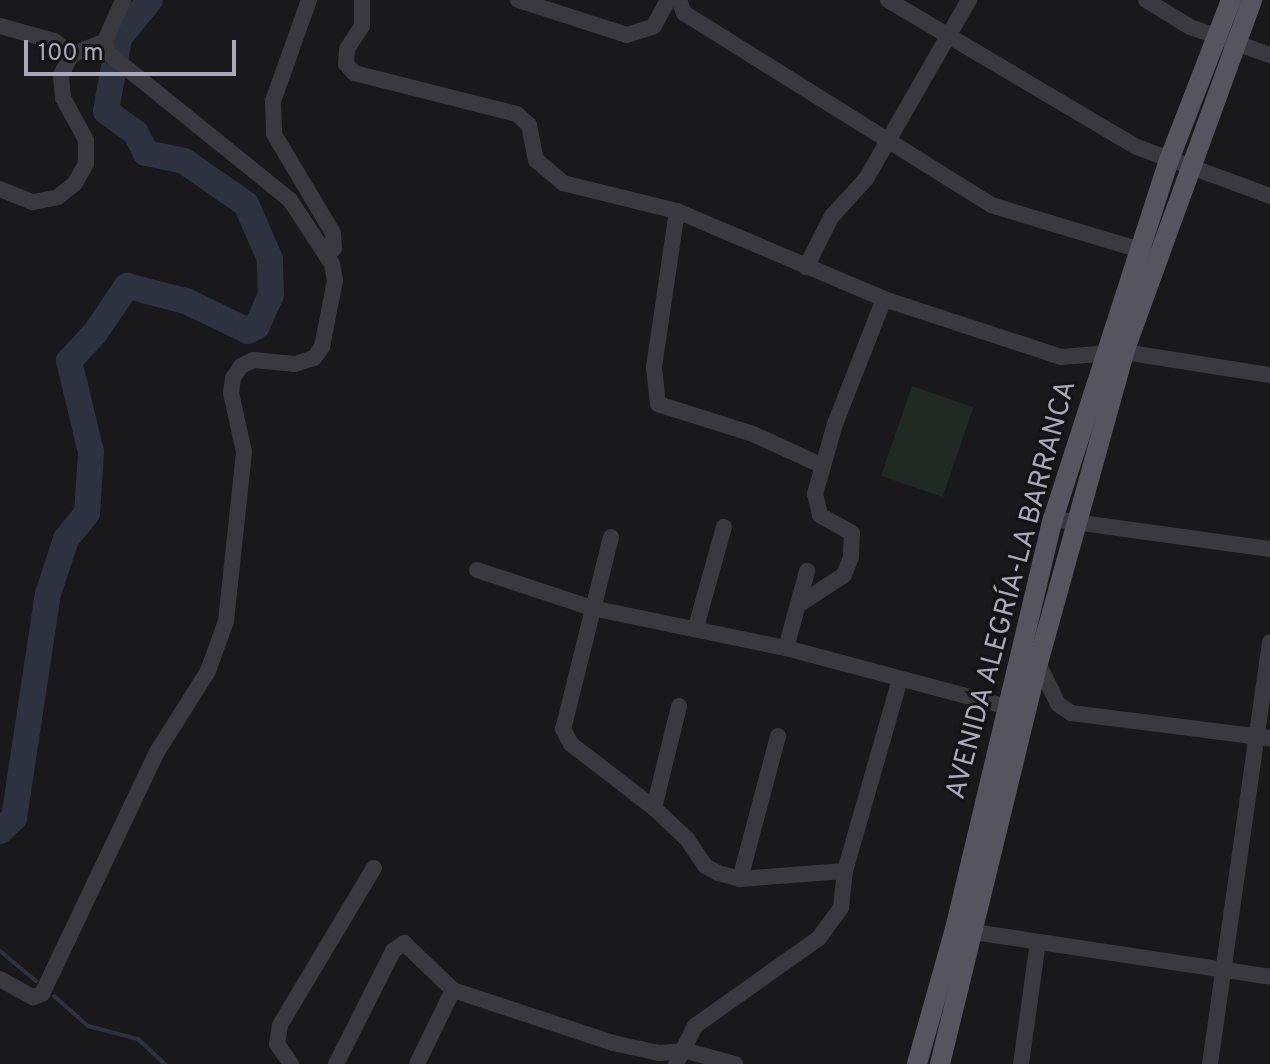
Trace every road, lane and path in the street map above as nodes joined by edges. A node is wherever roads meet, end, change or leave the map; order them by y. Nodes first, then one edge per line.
1 (123, 0) edge
2 (309, 0) edge
3 (362, 0) edge
4 (518, 0) edge
5 (668, 0) edge
6 (679, 0) edge
7 (888, 0) edge
8 (969, 0) edge
9 (1146, 0) edge
10 (1231, 0) edge
11 (1252, 0) edge
12 (0, 26) edge
13 (1216, 36) junction
14 (948, 38) junction
15 (105, 41) junction
16 (1235, 46) junction
17 (71, 55) junction
18 (1270, 55) edge
19 (888, 140) junction
20 (1169, 160) junction
21 (1189, 169) junction
22 (0, 189) edge
23 (1270, 196) edge
24 (677, 211) junction
25 (1150, 253) junction
26 (327, 257) junction
27 (806, 267) junction
28 (884, 299) junction
29 (1124, 352) junction
30 (1102, 357) junction
31 (1270, 375) edge
32 (823, 466) junction
33 (1053, 519) junction
34 (1075, 522) junction
35 (724, 527) dead end
36 (611, 537) dead end
37 (1270, 549) edge
38 (477, 570) dead end
39 (807, 571) dead end
40 (798, 605) junction
41 (592, 608) junction
42 (696, 627) junction
43 (1024, 641) junction
44 (1270, 642) edge
45 (786, 648) junction
46 (1038, 663) junction
47 (900, 679) junction
48 (679, 706) dead end
49 (1008, 707) junction
50 (778, 736) dead end
51 (1263, 738) edge
52 (654, 808) junction
53 (374, 868) dead end
54 (845, 871) junction
55 (740, 879) junction
56 (965, 931) junction
57 (1038, 942) junction
58 (1224, 970) junction
59 (1270, 977) edge
60 (0, 979) edge
61 (453, 990) junction
62 (677, 1058) edge
63 (291, 1064) edge
64 (336, 1064) edge
65 (417, 1064) edge
66 (735, 1064) edge
67 (917, 1064) edge
68 (940, 1064) edge
69 (1021, 1064) edge
70 (1210, 1064) edge

1 - 15 street
2 - 26 street
3 - 24 street
4 - 5 street
6 - 19 street
7 - 14 street
8 - 14 street
9 - 13 street
10 - 13 main road, AVENIDA ALEGRÍA-LA BARRANCA
11 - 16 main road, AVENIDA ALEGRÍA-LA BARRANCA
12 - 17 street
13 - 16 street
13 - 20 main road, AVENIDA ALEGRÍA-LA BARRANCA
14 - 19 street
14 - 20 street
15 - 17 street
15 - 26 street
16 - 18 street
16 - 21 main road, AVENIDA ALEGRÍA-LA BARRANCA
17 - 22 street
19 - 25 street
19 - 27 street
20 - 21 street
20 - 25 main road, AVENIDA ALEGRÍA-LA BARRANCA
21 - 23 street
21 - 25 main road, AVENIDA ALEGRÍA-LA BARRANCA
24 - 27 street
24 - 32 street
25 - 29 main road, AVENIDA ALEGRÍA-LA BARRANCA
25 - 30 main road, AVENIDA ALEGRÍA-LA BARRANCA
26 - 60 street
27 - 28 street
28 - 30 street
28 - 32 street
29 - 30 street
29 - 31 street
29 - 34 main road, AVENIDA ALEGRÍA-LA BARRANCA
30 - 33 main road, AVENIDA ALEGRÍA-LA BARRANCA
32 - 40 street
33 - 34 street
33 - 43 main road, AVENIDA ALEGRÍA-LA BARRANCA
34 - 37 street
34 - 46 main road, AVENIDA ALEGRÍA-LA BARRANCA
35 - 42 street
36 - 41 street
38 - 41 street
39 - 40 street
40 - 45 street
41 - 42 street
41 - 52 street
42 - 45 street
43 - 46 street
43 - 49 main road, AVENIDA ALEGRÍA-LA BARRANCA
44 - 51 street
45 - 47 street
46 - 51 street
46 - 56 main road, AVENIDA ALEGRÍA-LA BARRANCA
47 - 49 street
47 - 54 street
48 - 52 street
49 - 56 main road, AVENIDA ALEGRÍA-LA BARRANCA
50 - 55 street
51 - 58 street
52 - 55 street
53 - 63 street
54 - 55 street
54 - 62 street
56 - 57 street
56 - 67 main road, AVENIDA ALEGRÍA-LA BARRANCA
56 - 68 main road, AVENIDA ALEGRÍA-LA BARRANCA
57 - 58 street
57 - 69 street
58 - 59 street
58 - 70 street
61 - 62 street
61 - 64 street
61 - 65 street
62 - 66 street

